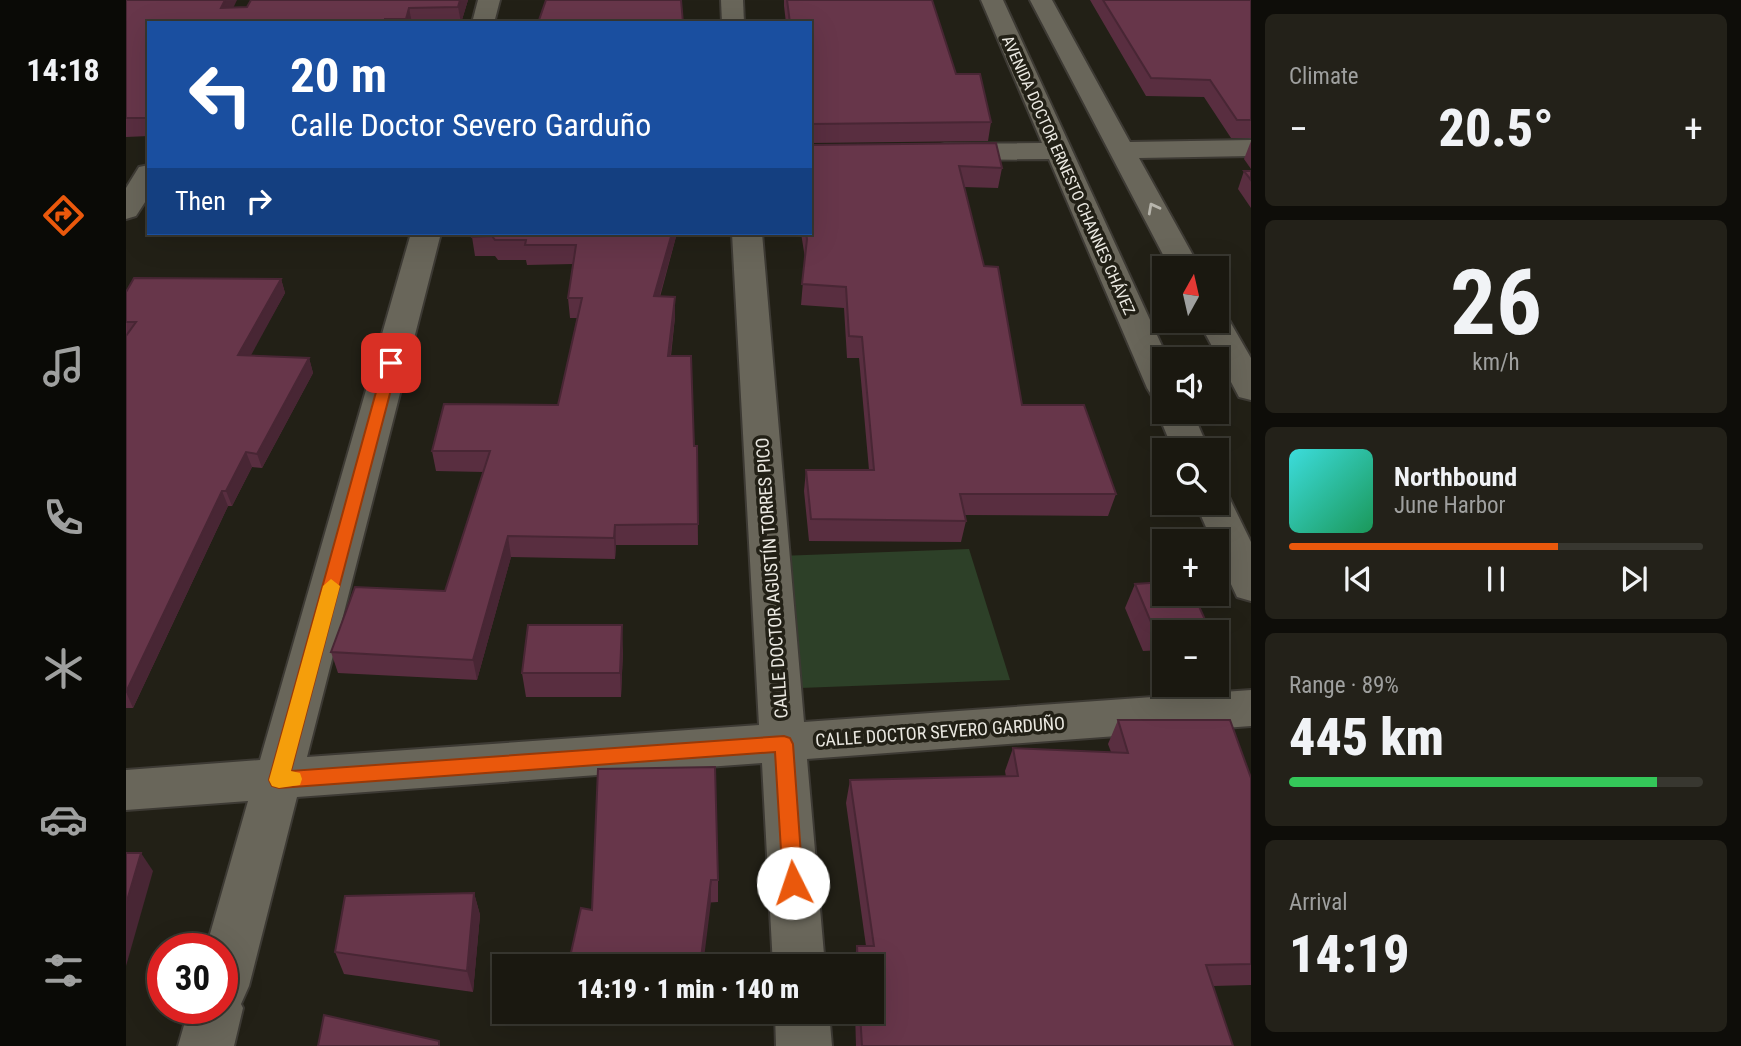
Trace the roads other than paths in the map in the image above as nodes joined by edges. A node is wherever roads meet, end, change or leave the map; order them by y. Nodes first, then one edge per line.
1 (489, 0) edge
2 (732, 0) edge
3 (992, 0) edge
4 (1041, 0) edge
5 (484, 21) edge
6 (733, 21) edge
7 (1251, 148) edge
8 (1122, 150) junction
9 (1059, 151) junction
10 (921, 152) edge
11 (126, 156) edge
12 (147, 156) edge
13 (147, 176) edge
14 (126, 210) edge
15 (425, 235) edge
16 (747, 235) edge
17 (1179, 256) edge
18 (1221, 333) edge
19 (1152, 361) edge
20 (1251, 389) edge
21 (1220, 515) edge
22 (1251, 586) edge
23 (1251, 708) edge
24 (784, 744) junction
25 (279, 780) junction
26 (126, 790) edge
27 (237, 933) edge
28 (798, 954) edge
29 (212, 1024) edge
30 (803, 1024) edge
31 (206, 1046) edge
32 (804, 1046) edge

1 - 5 street
2 - 6 street
3 - 9 street, AVENIDA DOCTOR ERNESTO CHANNES CHÁVEZ
4 - 8 street
7 - 8 street
17 -> 8 street
9 - 10 street
9 - 19 street, AVENIDA DOCTOR ERNESTO CHANNES CHÁVEZ
11 - 12 street
13 - 14 street
15 - 25 street
16 - 24 street, CALLE DOCTOR AGUSTÍN TORRES PICO
18 - 20 street
21 - 22 street
23 - 24 street, CALLE DOCTOR SEVERO GARDUÑO
24 - 25 street, CALLE DOCTOR SEVERO GARDUÑO
24 - 28 street, CALLE DOCTOR AGUSTÍN TORRES PICO
25 - 26 street, CALLE DOCTOR SEVERO GARDUÑO
25 - 27 street
29 - 31 street
30 - 32 street

